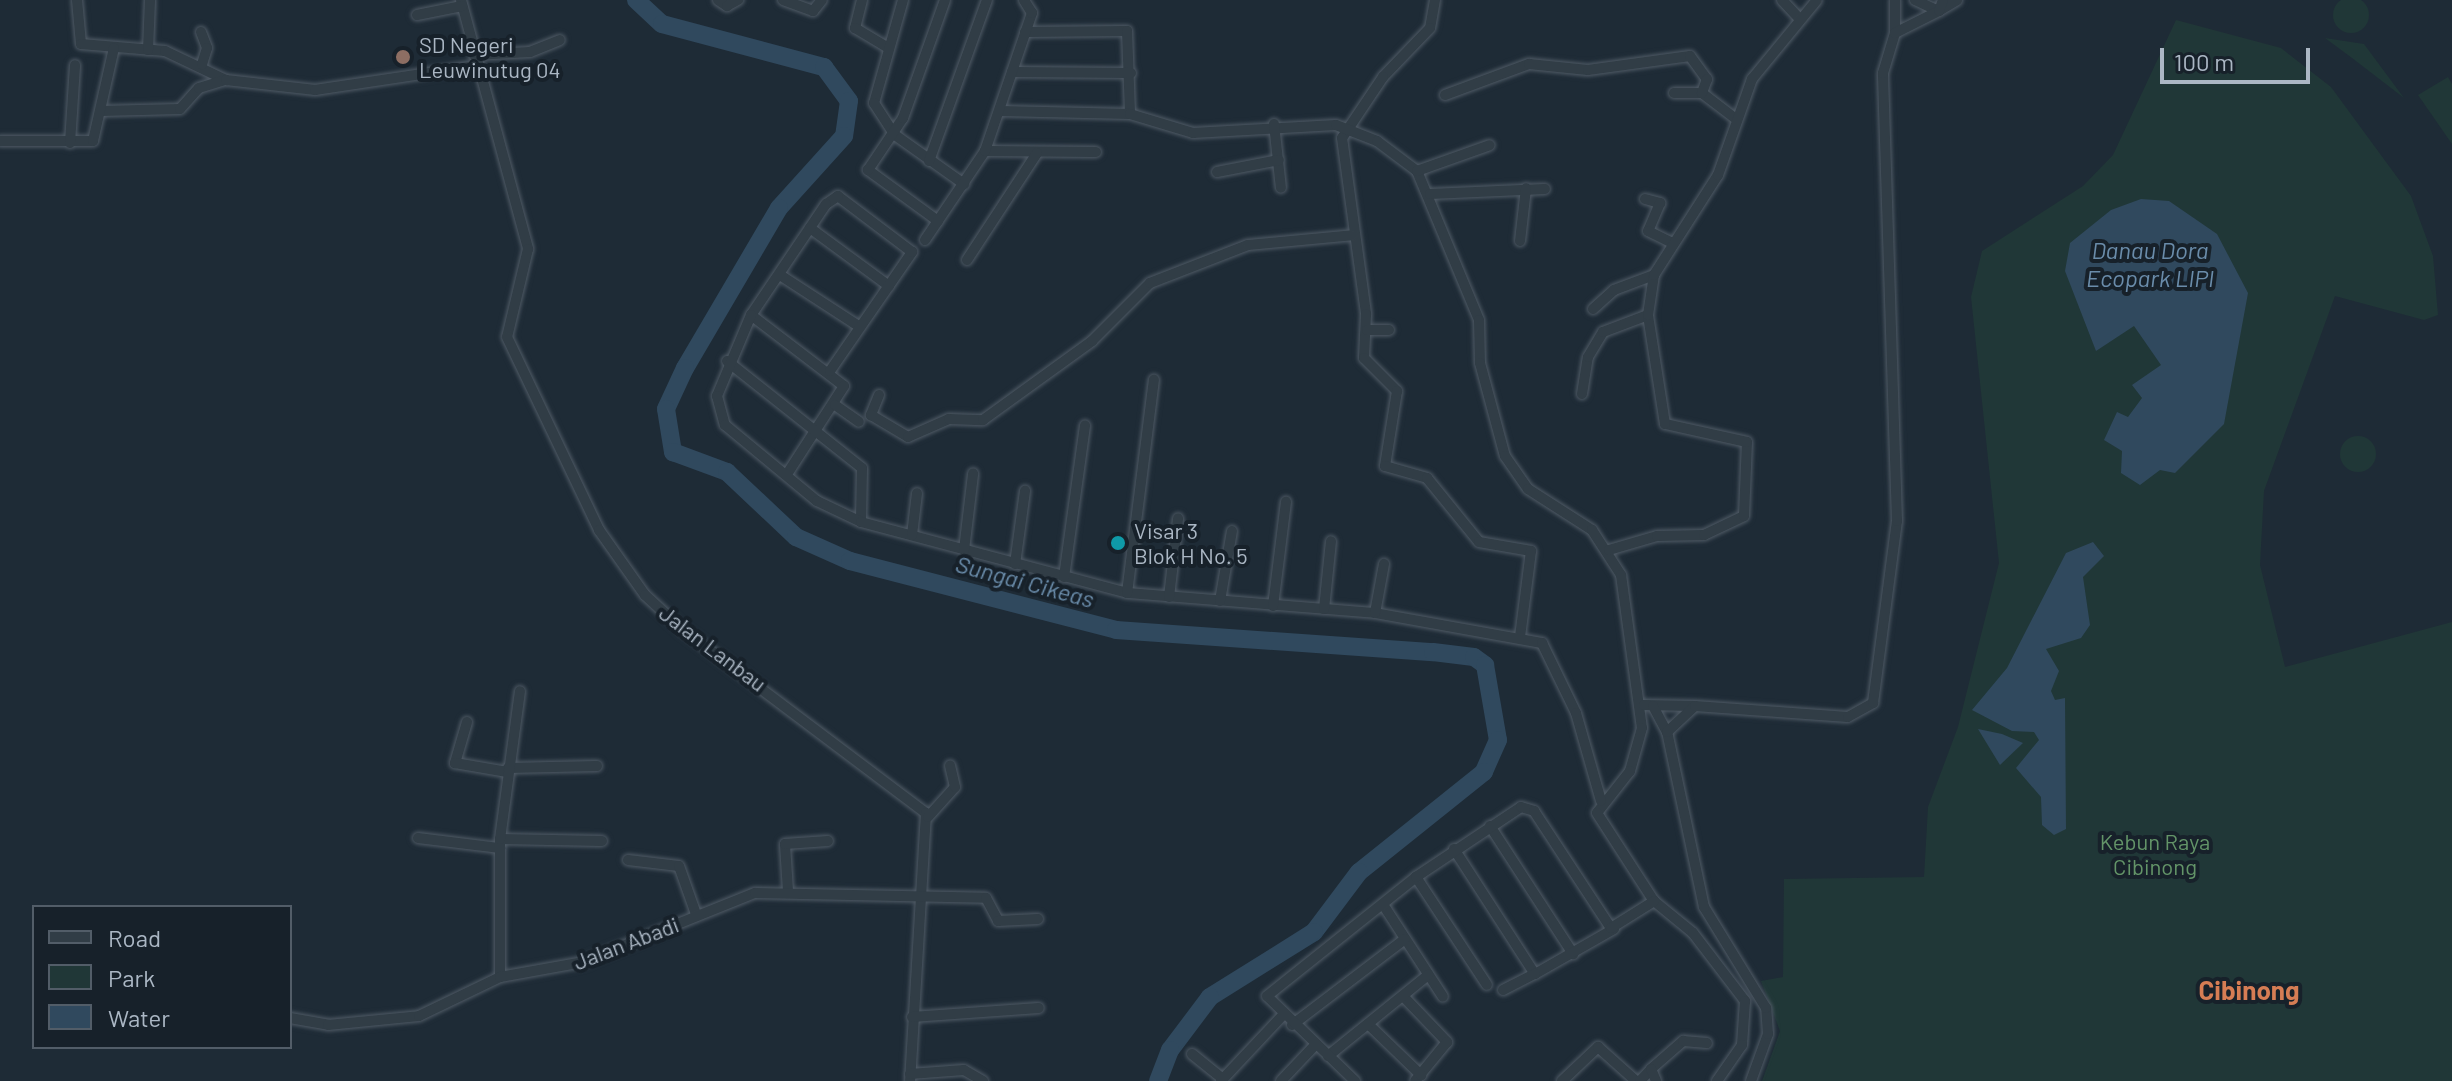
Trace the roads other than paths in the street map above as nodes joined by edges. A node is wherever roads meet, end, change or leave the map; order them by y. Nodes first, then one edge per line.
1 (77, 0) edge
2 (150, 0) edge
3 (718, 0) edge
4 (738, 0) edge
5 (783, 0) edge
6 (822, 0) edge
7 (862, 0) edge
8 (903, 0) edge
9 (945, 0) edge
10 (987, 0) edge
11 (1024, 0) edge
12 (1435, 0) edge
13 (1782, 0) edge
14 (1817, 0) edge
15 (1895, 0) edge
16 (1915, 0) edge
17 (1957, 0) edge
18 (462, 3) edge
19 (1941, 5) edge
20 (417, 15) dead end
21 (1800, 19) junction
22 (201, 32) dead end
23 (1025, 32) junction
24 (1895, 33) junction
25 (560, 40) dead end
26 (114, 48) junction
27 (888, 48) junction
28 (148, 50) junction
29 (475, 61) junction
30 (202, 64) junction
31 (75, 65) dead end
32 (1012, 72) junction
33 (1131, 73) junction
34 (226, 80) junction
35 (1674, 93) dead end
36 (1702, 93) junction
37 (1445, 95) dead end
38 (101, 111) junction
39 (1000, 111) junction
40 (1130, 114) junction
41 (1736, 119) junction
42 (1274, 124) junction
43 (1345, 127) junction
44 (895, 135) junction
45 (0, 141) edge
46 (70, 143) junction
47 (1490, 145) dead end
48 (985, 151) junction
49 (1096, 152) dead end
50 (1037, 153) junction
51 (1279, 160) junction
52 (929, 161) junction
53 (1417, 171) junction
54 (1217, 172) dead end
55 (964, 184) junction
56 (1281, 188) dead end
57 (1526, 188) junction
58 (1545, 189) dead end
59 (1430, 194) junction
60 (1645, 199) dead end
61 (938, 221) junction
62 (810, 228) junction
63 (1353, 235) junction
64 (925, 240) dead end
65 (1520, 241) dead end
66 (1671, 242) junction
67 (967, 260) dead end
68 (780, 275) junction
69 (1654, 275) junction
70 (889, 286) junction
71 (1593, 309) dead end
72 (751, 315) junction
73 (1648, 315) junction
74 (860, 327) junction
75 (1367, 330) junction
76 (1389, 330) dead end
77 (727, 361) junction
78 (830, 371) junction
79 (1154, 380) dead end
80 (1582, 394) dead end
81 (879, 395) dead end
82 (835, 405) junction
83 (859, 422) dead end
84 (1085, 425) dead end
85 (816, 430) junction
86 (787, 474) junction
87 (973, 474) dead end
88 (1025, 491) dead end
89 (917, 493) dead end
90 (1286, 502) dead end
91 (1178, 519) dead end
92 (861, 522) junction
93 (1232, 531) dead end
94 (912, 535) junction
95 (1331, 541) dead end
96 (964, 550) junction
97 (1609, 550) junction
98 (1015, 564) junction
99 (1384, 564) dead end
100 (1064, 577) junction
101 (1127, 593) junction
102 (1169, 597) junction
103 (1220, 601) junction
104 (1273, 606) junction
105 (1324, 609) junction
106 (1375, 613) junction
107 (1520, 637) junction
108 (520, 691) dead end
109 (1648, 705) junction
110 (1695, 706) junction
111 (467, 722) dead end
112 (1667, 732) junction
113 (597, 766) dead end
114 (950, 766) dead end
115 (508, 770) junction
116 (1601, 801) junction
117 (928, 817) junction
118 (1490, 826) junction
119 (418, 838) dead end
120 (602, 841) dead end
121 (828, 841) dead end
122 (500, 843) junction
123 (1454, 849) junction
124 (628, 860) dead end
125 (1416, 877) junction
126 (788, 891) junction
127 (920, 897) junction
128 (1654, 901) junction
129 (1384, 906) junction
130 (696, 914) junction
131 (1038, 919) dead end
132 (1610, 925) junction
133 (1405, 939) junction
134 (1573, 954) junction
135 (1535, 974) junction
136 (1428, 975) junction
137 (500, 977) junction
138 (1487, 985) dead end
139 (1503, 990) dead end
140 (1403, 996) junction
141 (1443, 997) dead end
142 (1039, 1008) dead end
143 (1282, 1016) junction
144 (912, 1017) junction
145 (292, 1018) edge
146 (1368, 1024) junction
147 (1292, 1025) junction
148 (1707, 1043) dead end
149 (1316, 1044) junction
150 (1192, 1054) dead end
151 (1328, 1056) junction
152 (1651, 1069) junction
153 (910, 1077) edge
154 (1418, 1078) edge
155 (1348, 1079) edge
156 (1222, 1080) edge
157 (983, 1081) edge
158 (1281, 1081) edge
159 (1562, 1081) edge
160 (1638, 1081) edge
161 (1656, 1081) edge
162 (1717, 1081) edge
163 (1751, 1081) edge

1 - 26 street
2 - 28 street
3 - 4 street
5 - 6 street
7 - 27 street
8 - 27 street
9 - 44 street
10 - 52 street
11 - 23 street
12 - 43 street
13 - 21 street
14 - 21 street
15 - 24 street
16 - 19 street
17 - 19 street
18 - 20 street
18 - 29 street, Jalan Lanbau
19 - 24 street
21 - 41 street
22 - 30 street
23 - 32 street
23 - 33 street
24 - 110 street
25 - 29 street
26 - 28 street
26 - 38 street
27 - 44 street
28 - 30 street
29 - 34 street
29 - 117 street, Jalan Lanbau
30 - 34 street
31 - 46 street
32 - 33 street
32 - 39 street
33 - 40 street
34 - 38 street
35 - 36 street
36 - 37 street
36 - 41 street
38 - 46 street
39 - 40 street
39 - 48 street
40 - 42 street
41 - 66 street
42 - 43 street
42 - 51 street
43 - 53 street
43 - 63 street
44 - 52 street
44 - 61 street
45 - 46 street
47 - 53 street
48 - 50 street
48 - 55 street
49 - 50 street
50 - 67 street
51 - 54 street
51 - 56 street
52 - 55 street
53 - 59 street
55 - 61 street
57 - 58 street
57 - 59 street
57 - 65 street
59 - 97 street
60 - 66 street
61 - 64 street
62 - 68 street
62 - 70 street
62 - 70 street
63 - 75 street
63 - 81 street
66 - 69 street
68 - 72 street
68 - 74 street
69 - 71 street
69 - 73 street
70 - 74 street
72 - 77 street
72 - 78 street
73 - 80 street
73 - 97 street
74 - 78 street
75 - 76 street
75 - 107 street
77 - 85 street
77 - 86 street
78 - 82 street
79 - 101 street
82 - 83 street
82 - 85 street
84 - 100 street
85 - 86 street
85 - 92 street
86 - 92 street
87 - 96 street
88 - 98 street
89 - 94 street
90 - 104 street
91 - 102 street
92 - 94 street
93 - 103 street
94 - 96 street
95 - 105 street
96 - 98 street
97 - 109 street
98 - 100 street
99 - 106 street
100 - 101 street
101 - 102 street
102 - 103 street
103 - 104 street
104 - 105 street
105 - 106 street
106 - 107 street
107 - 116 street
108 - 115 street
109 - 110 street
109 - 112 street
109 - 116 street
110 - 112 street
111 - 115 street
112 - 163 street
113 - 115 street
114 - 117 street
115 - 122 street
116 - 128 street
117 - 127 street
118 - 123 street
118 - 132 street
118 - 134 street
119 - 122 street
120 - 122 street
121 - 126 street
122 - 137 street
123 - 125 street
123 - 135 street
124 - 130 street
125 - 129 street
125 - 138 street
126 - 127 street, Jalan Abadi
126 - 130 street, Jalan Abadi
127 - 131 street, Jalan Abadi
127 - 144 street
128 - 132 street
128 - 162 street
129 - 133 street
129 - 143 street
130 - 137 street, Jalan Abadi
132 - 134 street
133 - 136 street
133 - 147 street
134 - 135 street
135 - 139 street
136 - 140 street
136 - 141 street
137 - 145 street, Jalan Abadi
140 - 146 street
140 - 154 street
142 - 144 street
143 - 147 street
143 - 156 street
144 - 153 street
146 - 151 street
146 - 154 street
147 - 149 street
148 - 152 street
149 - 151 street
149 - 158 street
150 - 156 street
151 - 155 street
152 - 160 street
152 - 161 street
153 - 157 street
159 - 160 street

